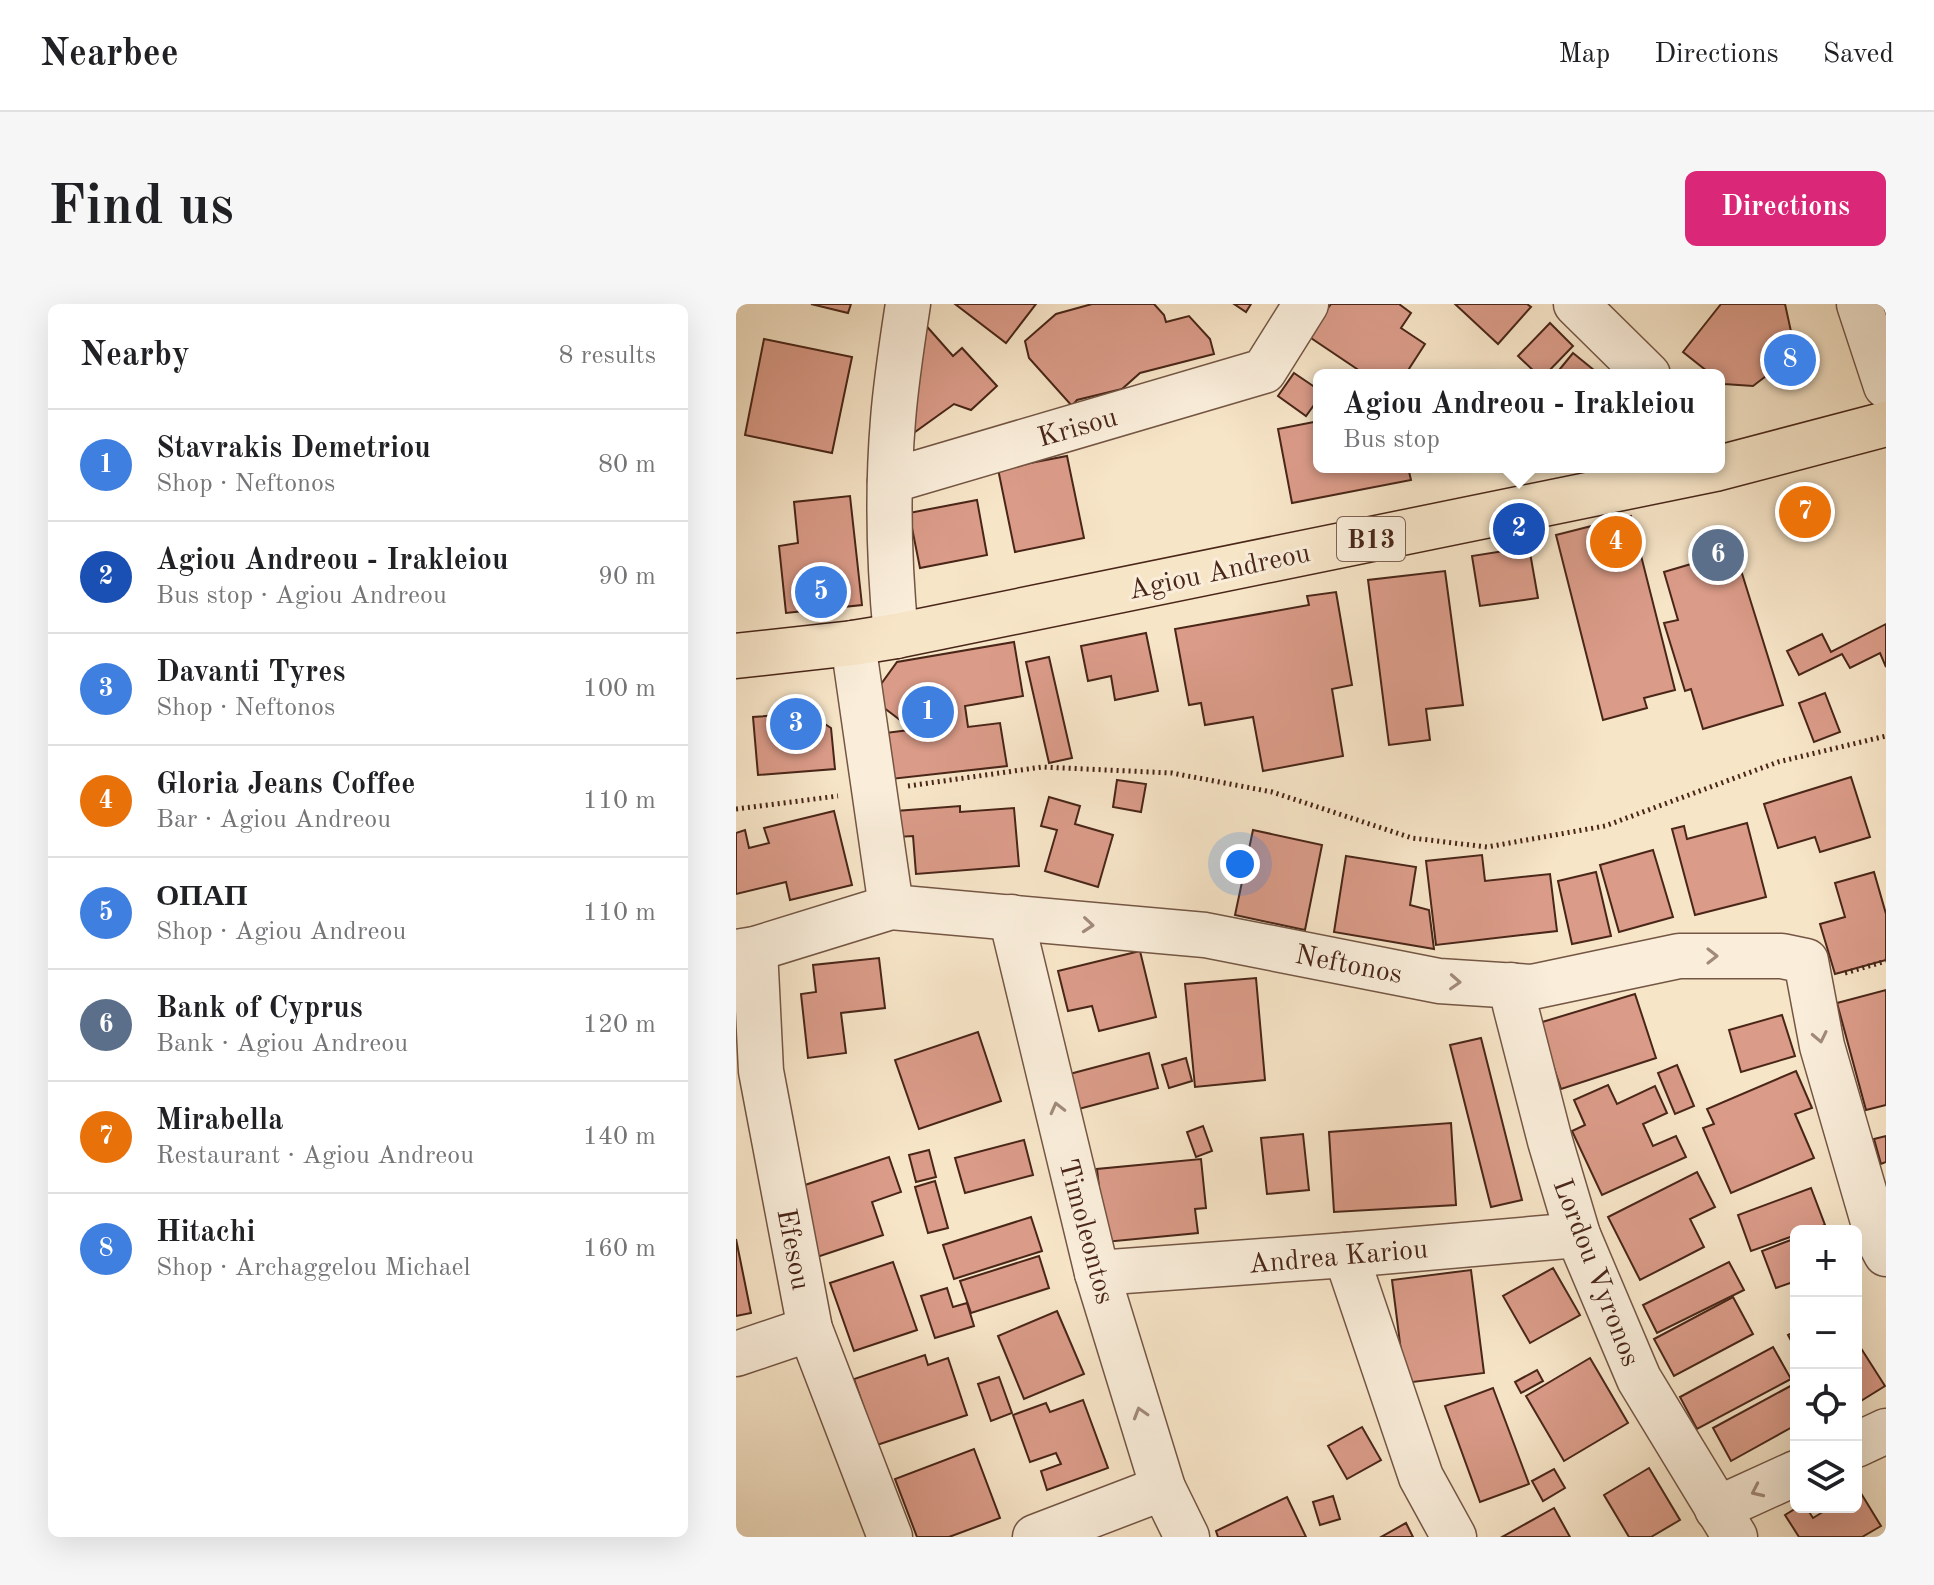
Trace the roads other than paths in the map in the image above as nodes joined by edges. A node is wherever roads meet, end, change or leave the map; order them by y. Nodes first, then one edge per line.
1 (908, 304) edge
2 (1306, 304) edge
3 (1576, 304) edge
4 (1859, 304) edge
5 (1642, 369) edge
6 (1886, 386) edge
7 (1886, 424) edge
8 (1725, 465) edge
9 (1690, 473) edge
10 (890, 481) junction
11 (896, 636) junction
12 (853, 643) junction
13 (736, 656) edge
14 (891, 907) junction
15 (1011, 917) junction
16 (746, 950) edge
17 (1511, 985) junction
18 (748, 1074) edge
19 (1578, 1235) junction
20 (1886, 1254) edge
21 (1346, 1255) junction
22 (1097, 1273) junction
23 (810, 1329) junction
24 (736, 1354) edge
25 (1886, 1431) edge
26 (1862, 1442) edge
27 (1790, 1477) edge
28 (1163, 1488) junction
29 (1726, 1523) edge
30 (890, 1537) edge
31 (1035, 1537) edge
32 (1187, 1537) edge
33 (1454, 1537) edge

1 - 10 street
2 - 10 street, Krisou
3 - 5 street
4 - 6 street
7 - 8 main road, Agiou Andreou / B13
9 - 11 main road, Agiou Andreou / B13
10 - 11 street
11 - 12 main road, Agiou Andreou / B13
12 - 13 main road, Agiou Andreou / B13
12 - 14 street
14 - 15 street, Neftonos
14 - 16 street, Neftonos
15 -> 17 street, Neftonos
22 -> 15 street, Timoleontos
16 - 18 street, Efesou
17 - 19 street, Lordou Vyronos
17 -> 20 street, Neftonos
18 - 23 street, Efesou
19 - 21 street, Andrea Kariou
19 - 29 street, Lordou Vyronos
21 - 22 street, Andrea Kariou
21 - 33 street
28 -> 22 street, Timoleontos
23 - 24 street
23 - 30 street, Efesou
25 - 26 street
27 -> 29 street
28 - 31 street
28 - 32 street, Timoleontos

